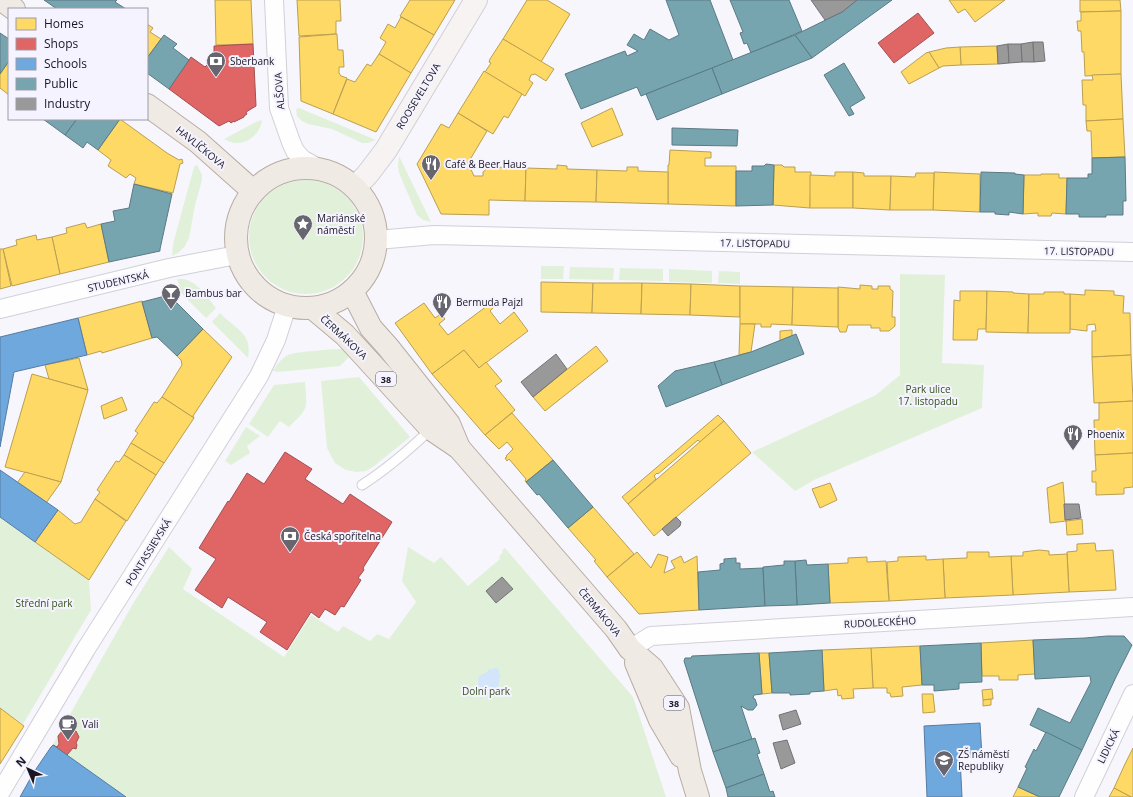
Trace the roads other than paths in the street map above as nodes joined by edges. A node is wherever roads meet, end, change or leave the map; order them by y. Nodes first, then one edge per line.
1 (2, 0) edge
2 (274, 0) edge
3 (476, 0) edge
4 (13, 8) edge
5 (148, 106) edge
6 (318, 168) junction
7 (355, 187) junction
8 (253, 191) junction
9 (377, 240) junction
10 (1133, 252) edge
11 (237, 255) junction
12 (352, 291) junction
13 (287, 306) junction
14 (0, 309) edge
15 (314, 309) junction
16 (431, 429) junction
17 (459, 448) junction
18 (362, 485) dead end
19 (1133, 607) edge
20 (630, 649) junction
21 (1133, 694) edge
22 (0, 793) edge
23 (698, 797) edge
24 (1084, 797) edge

1 - 4 main road
2 - 6 street, ALŠOVA
3 - 7 main road, ROOSEVELTOVA
5 - 8 main road, HAVLÍČKOVA
6 - 7 main road
6 - 8 main road
7 - 9 main road
8 - 11 main road
9 - 10 street, 17. LISTOPADU
9 - 12 main road
11 - 13 main road
11 - 14 street, STUDENTSKÁ
12 - 15 main road
12 - 17 main road, ČERMÁKOVA / 38
13 - 15 main road
13 - 22 street, PONTASSIEVSKÁ
15 - 16 main road, ČERMÁKOVA / 38
16 - 17 main road, ČERMÁKOVA / 38
16 - 18 lane
17 - 20 main road, ČERMÁKOVA / 38
19 - 20 street, RUDOLECKÉHO
20 - 23 main road, 38
21 - 24 street, LIDICKÁ

